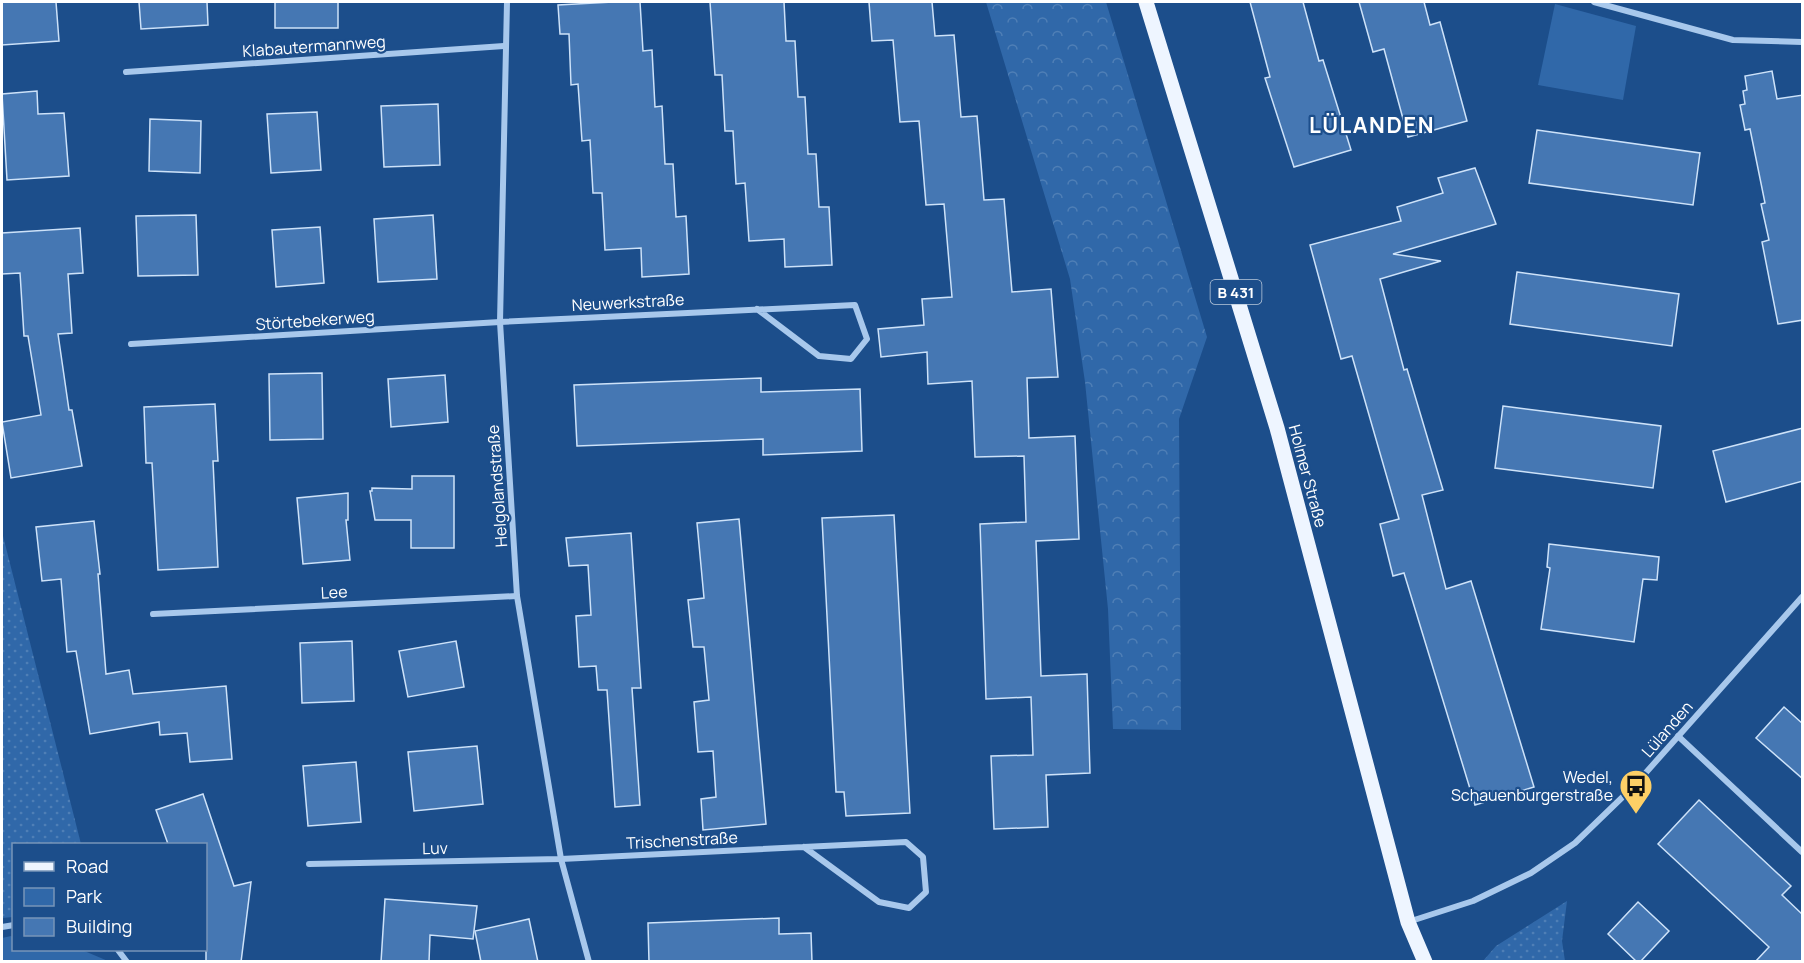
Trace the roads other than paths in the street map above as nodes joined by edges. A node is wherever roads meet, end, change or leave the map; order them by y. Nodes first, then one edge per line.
1 (507, 2) edge
2 (1146, 2) edge
3 (1594, 2) edge
4 (1803, 42) edge
5 (504, 46) junction
6 (126, 72) dead end
7 (757, 309) junction
8 (500, 322) junction
9 (131, 344) dead end
10 (517, 596) junction
11 (1803, 597) edge
12 (153, 614) dead end
13 (1678, 736) junction
14 (804, 847) junction
15 (1803, 852) edge
16 (561, 859) junction
17 (309, 864) dead end
18 (1408, 922) junction
19 (589, 962) edge
20 (1425, 962) edge

1 - 5 street, Helgolandstraße
2 - 18 main road, Holmer Straße / B 431
3 - 4 street
5 - 6 street, Klabautermannweg
5 - 8 street, Helgolandstraße
7 - 7 street, Neuwerkstraße
7 - 8 street, Neuwerkstraße
8 - 9 street, Störtebekerweg
8 - 10 street, Helgolandstraße
10 - 12 street, Lee
10 - 16 street, Helgolandstraße
11 - 13 street, Lülanden
13 - 15 street
13 - 18 street, Lülanden
14 - 14 street, Trischenstraße
14 - 16 street, Trischenstraße
16 - 17 street, Luv
16 - 19 street, Helgolandstraße
18 - 20 main road, Holmer Straße / B 431

